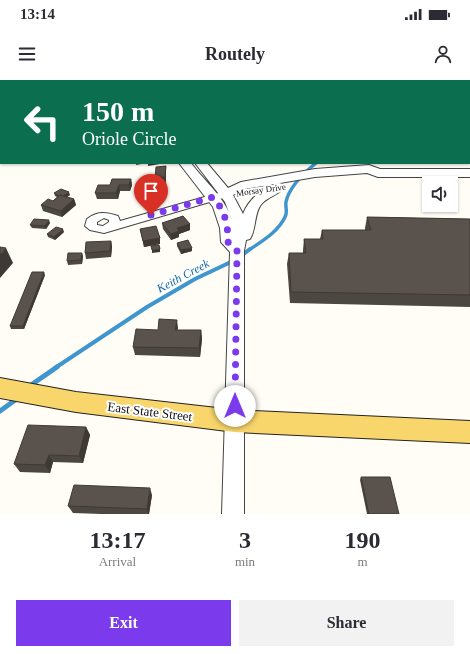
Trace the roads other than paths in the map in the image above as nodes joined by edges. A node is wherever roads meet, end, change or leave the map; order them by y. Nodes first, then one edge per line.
1 (187, 164) edge
2 (202, 164) edge
3 (470, 172) edge
4 (279, 183) junction
5 (219, 195) junction
6 (111, 227) dead end
7 (237, 251) junction
8 (0, 388) edge
9 (235, 420) junction
10 (470, 432) edge
11 (233, 514) edge

1 - 5 street
2 - 5 street
3 - 4 street, Morsay Drive
4 - 5 street, Morsay Drive
4 - 7 street
5 - 6 street
5 - 7 street
7 - 9 street
8 - 9 main road, East State Street
9 - 10 main road, East State Street
9 - 11 street

